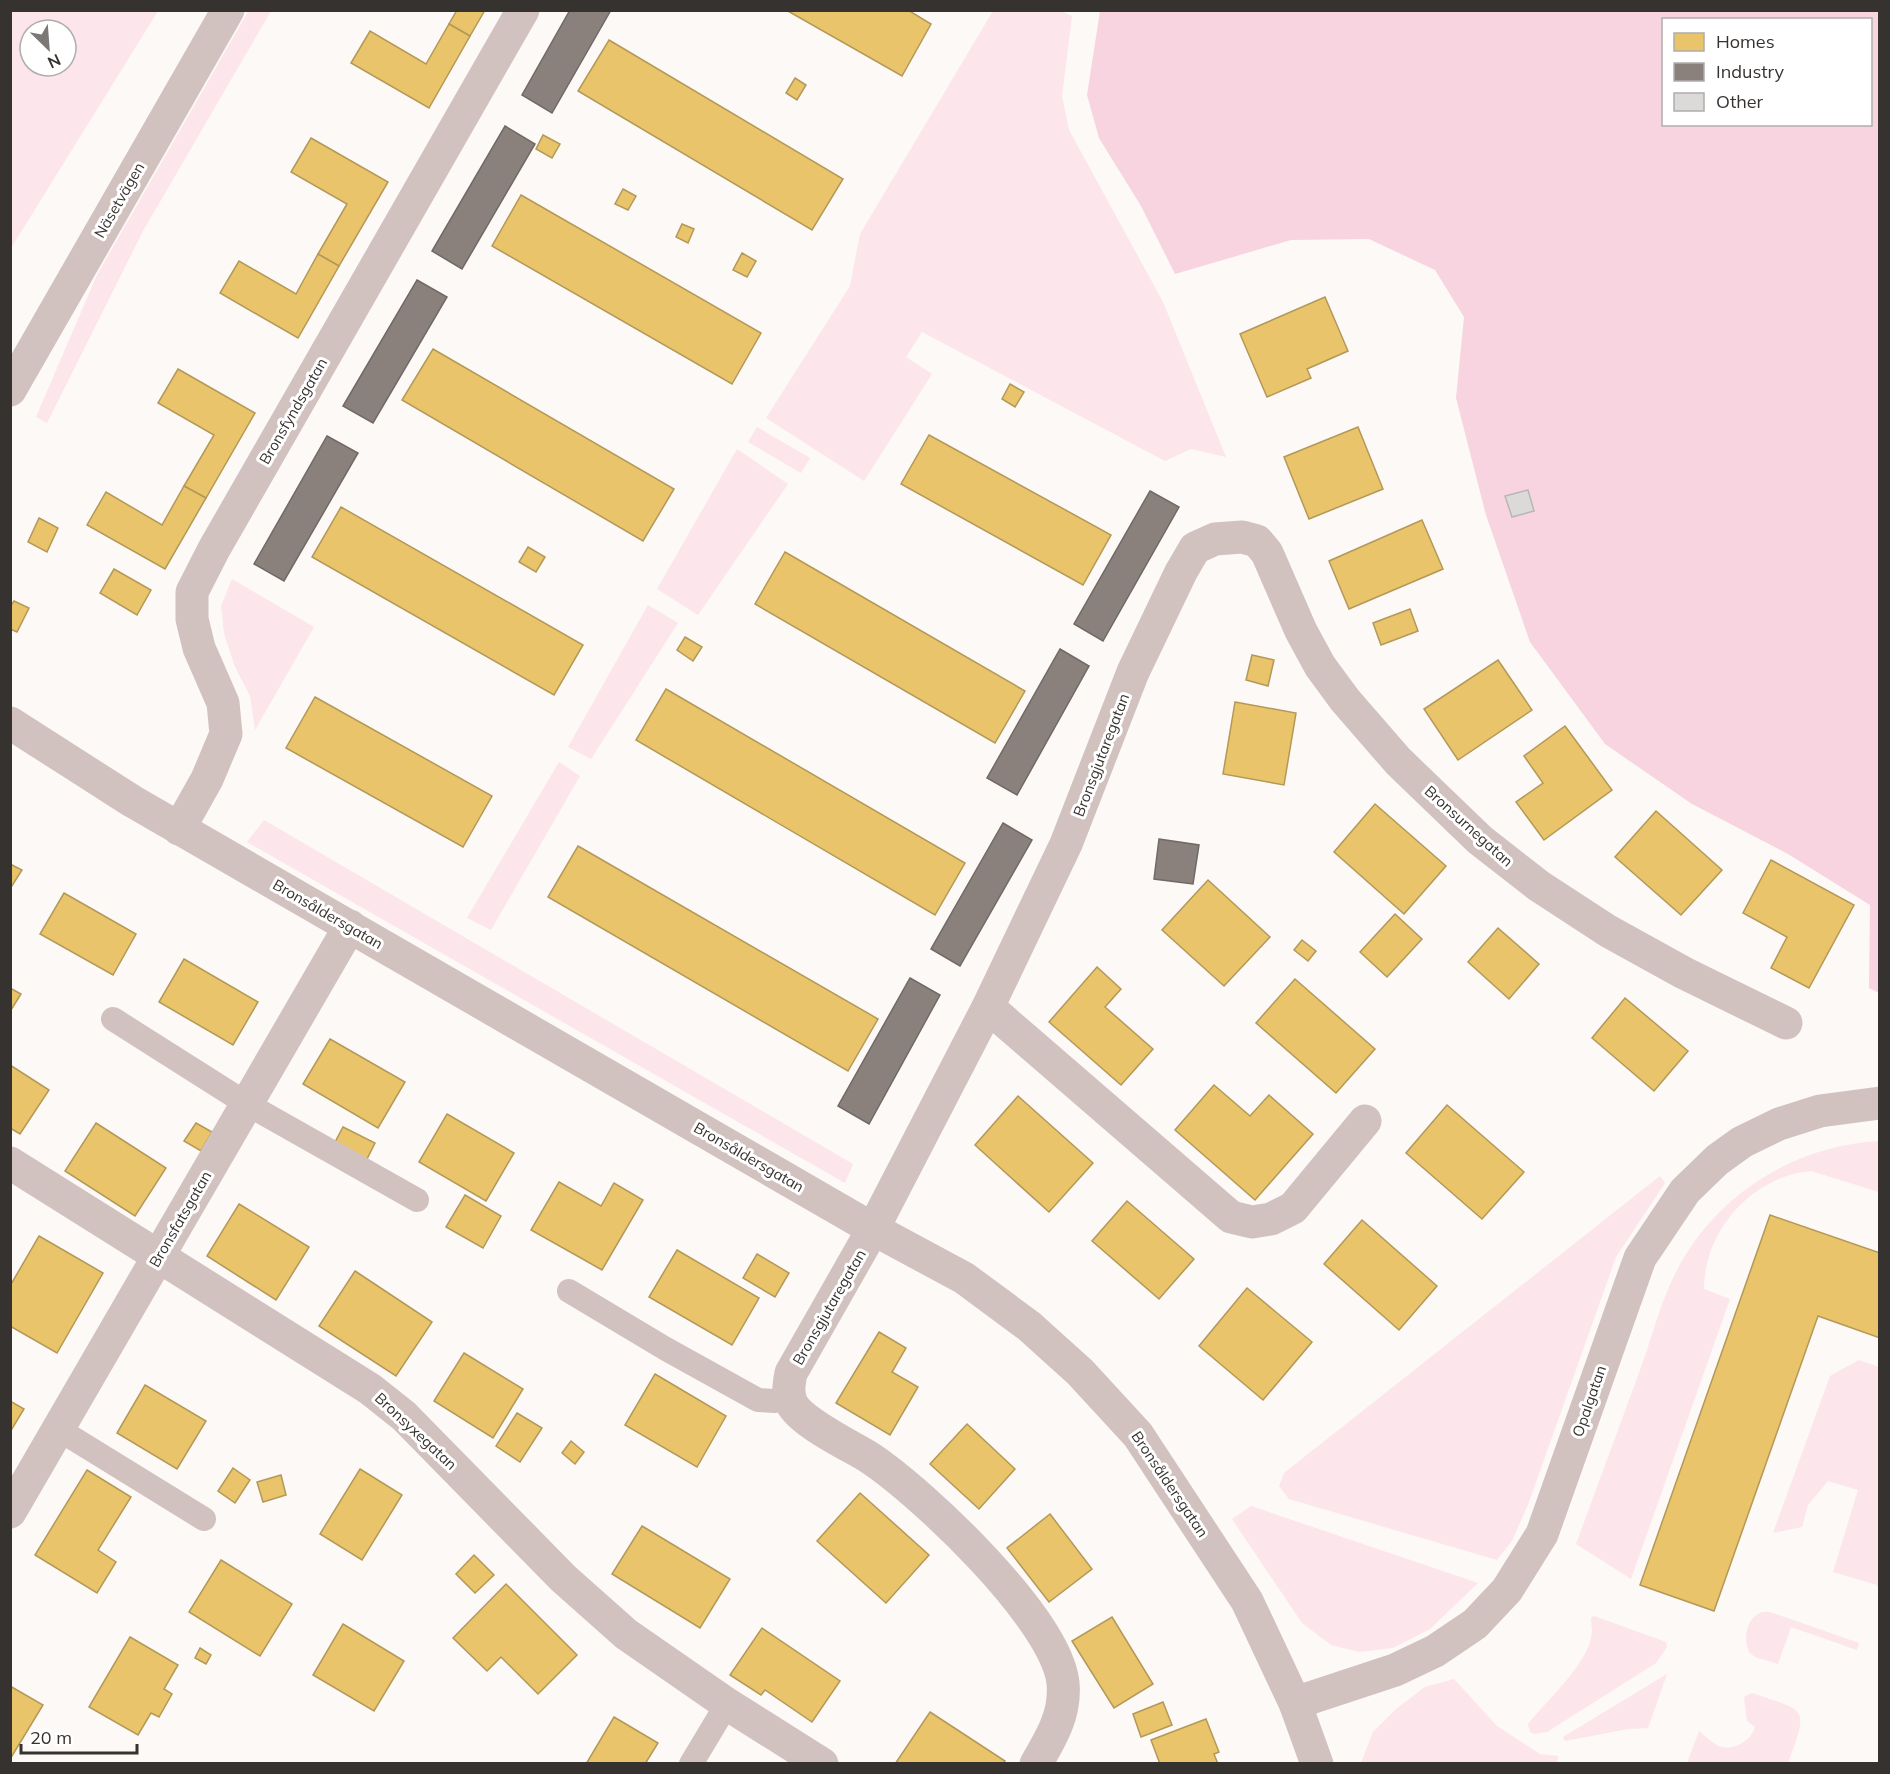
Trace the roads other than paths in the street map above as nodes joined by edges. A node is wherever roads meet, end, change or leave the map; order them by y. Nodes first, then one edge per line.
1 (228, 10) edge
2 (522, 10) edge
3 (10, 390) edge
4 (1242, 537) joint
5 (10, 723) edge
6 (179, 829) junction
7 (350, 927) junction
8 (988, 1007) junction
9 (113, 1019) dead end
10 (1786, 1023) dead end
11 (1880, 1103) edge
12 (247, 1104) junction
13 (1365, 1121) dead end
14 (10, 1163) edge
15 (417, 1200) dead end
16 (873, 1229) junction
17 (159, 1255) junction
18 (570, 1291) dead end
19 (790, 1397) junction
20 (58, 1429) junction
21 (10, 1512) edge
22 (204, 1519) dead end
23 (1295, 1703) junction
24 (727, 1704) junction
25 (691, 1764) edge
26 (822, 1764) edge
27 (1036, 1764) edge
28 (1317, 1764) edge

1 - 3 street, Näsetvägen
2 - 6 street, Bronsfyndsgatan
4 - 8 street, Bronsgjutaregatan
4 - 10 street, Bronsurnegatan
5 - 6 street, Bronsåldersgatan
6 - 7 street, Bronsåldersgatan
7 - 12 street, Bronsfatsgatan
7 - 16 street, Bronsåldersgatan
8 - 13 street
8 - 16 street, Bronsgjutaregatan
9 - 12 lane
11 - 23 street, Opalgatan
12 - 15 lane
12 - 17 street, Bronsfatsgatan
14 - 17 street, Bronsyxegatan
16 - 19 street, Bronsgjutaregatan
16 - 23 street, Bronsåldersgatan
17 - 20 street, Bronsfatsgatan
17 - 24 street, Bronsyxegatan
18 - 19 lane
19 - 27 street
20 - 21 street, Bronsfatsgatan
20 - 22 lane
23 - 28 street, Bronsåldersgatan
24 - 25 lane
24 - 26 street, Bronsyxegatan

